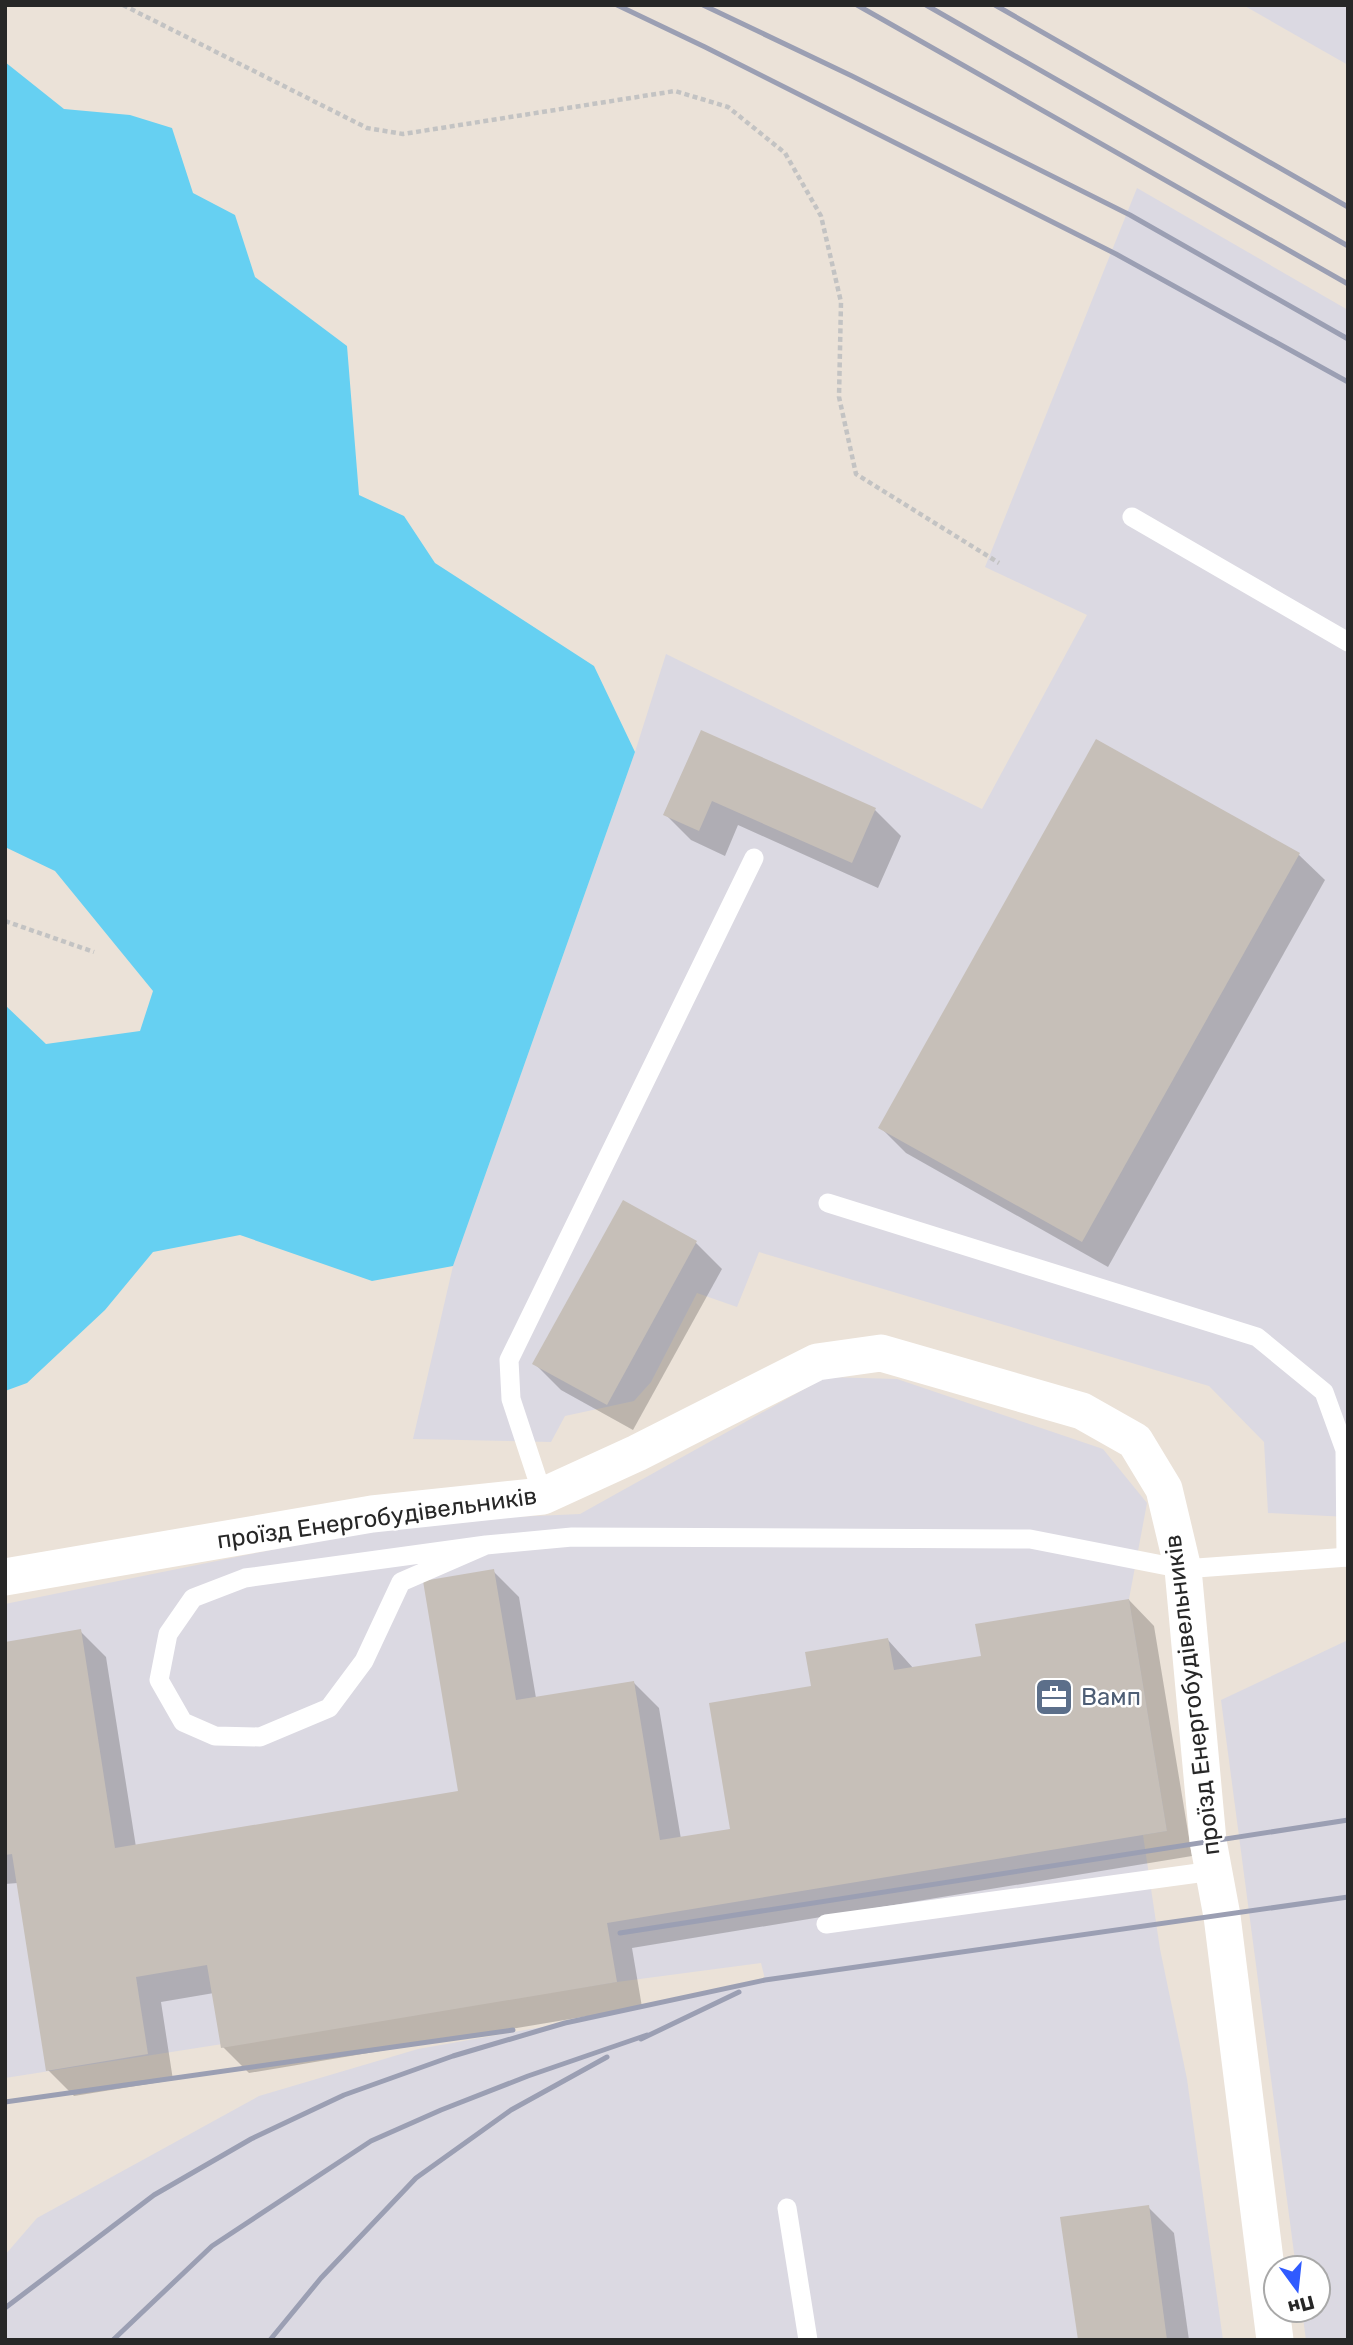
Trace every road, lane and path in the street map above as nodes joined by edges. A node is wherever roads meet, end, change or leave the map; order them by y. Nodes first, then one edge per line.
1 (123, 5) edge
2 (1132, 517) dead end
3 (999, 563) dead end
4 (1348, 642) edge
5 (754, 858) dead end
6 (5, 921) edge
7 (94, 952) dead end
8 (828, 1203) dead end
9 (543, 1496) junction
10 (486, 1545) junction
11 (1347, 1557) edge
12 (1183, 1569) junction
13 (5, 1577) edge
14 (1213, 1871) junction
15 (826, 1924) dead end
16 (787, 2208) dead end
17 (808, 2340) edge
18 (1275, 2340) edge

1 - 3 path
2 - 4 lane
5 - 9 lane
6 - 7 path
8 - 11 lane
9 - 12 street, проїзд Енергобудівельників
9 - 13 street, проїзд Енергобудівельників
10 - 10 lane
10 - 12 lane
11 - 12 lane
12 - 14 street, проїзд Енергобудівельників
14 - 15 lane
14 - 18 street, проїзд Енергобудівельників
16 - 17 lane

